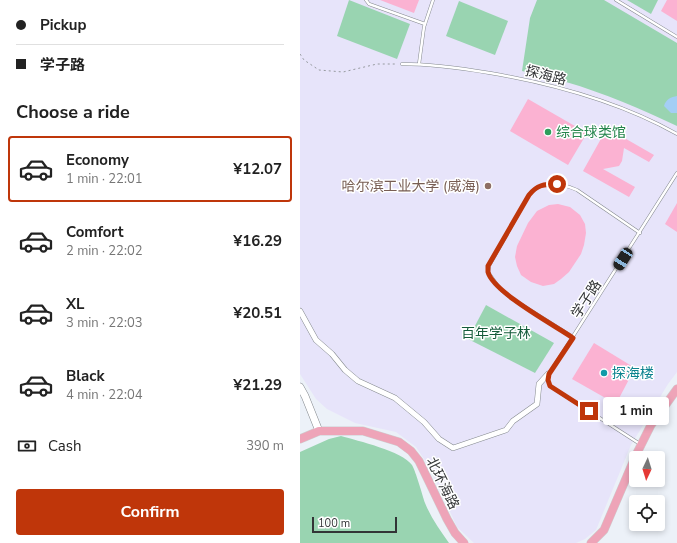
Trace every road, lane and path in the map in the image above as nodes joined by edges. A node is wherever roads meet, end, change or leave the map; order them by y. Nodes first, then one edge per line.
1 (366, 0) edge
2 (432, 0) edge
3 (616, 0) edge
4 (425, 24) junction
5 (677, 37) edge
6 (300, 54) edge
7 (402, 64) joint
8 (419, 64) junction
9 (677, 134) edge
10 (677, 173) edge
11 (640, 233) junction
12 (300, 311) edge
13 (573, 338) junction
14 (548, 374) dead end
15 (300, 387) edge
16 (677, 389) edge
17 (319, 431) junction
18 (300, 439) edge
19 (641, 445) junction
20 (464, 543) edge
21 (591, 543) edge

1 - 4 lane
2 - 4 lane
3 - 5 lane
4 - 8 lane
6 - 7 path
7 - 8 lane, 探海路
8 - 9 lane, 探海路
10 - 11 lane, 学子路
11 - 13 lane, 学子路
11 - 13 lane
12 - 14 street
13 - 19 lane, 学子路
15 - 17 main road
16 - 19 main road
17 - 18 main road, 北环海路
17 - 20 main road, 北环海路
19 - 21 main road

